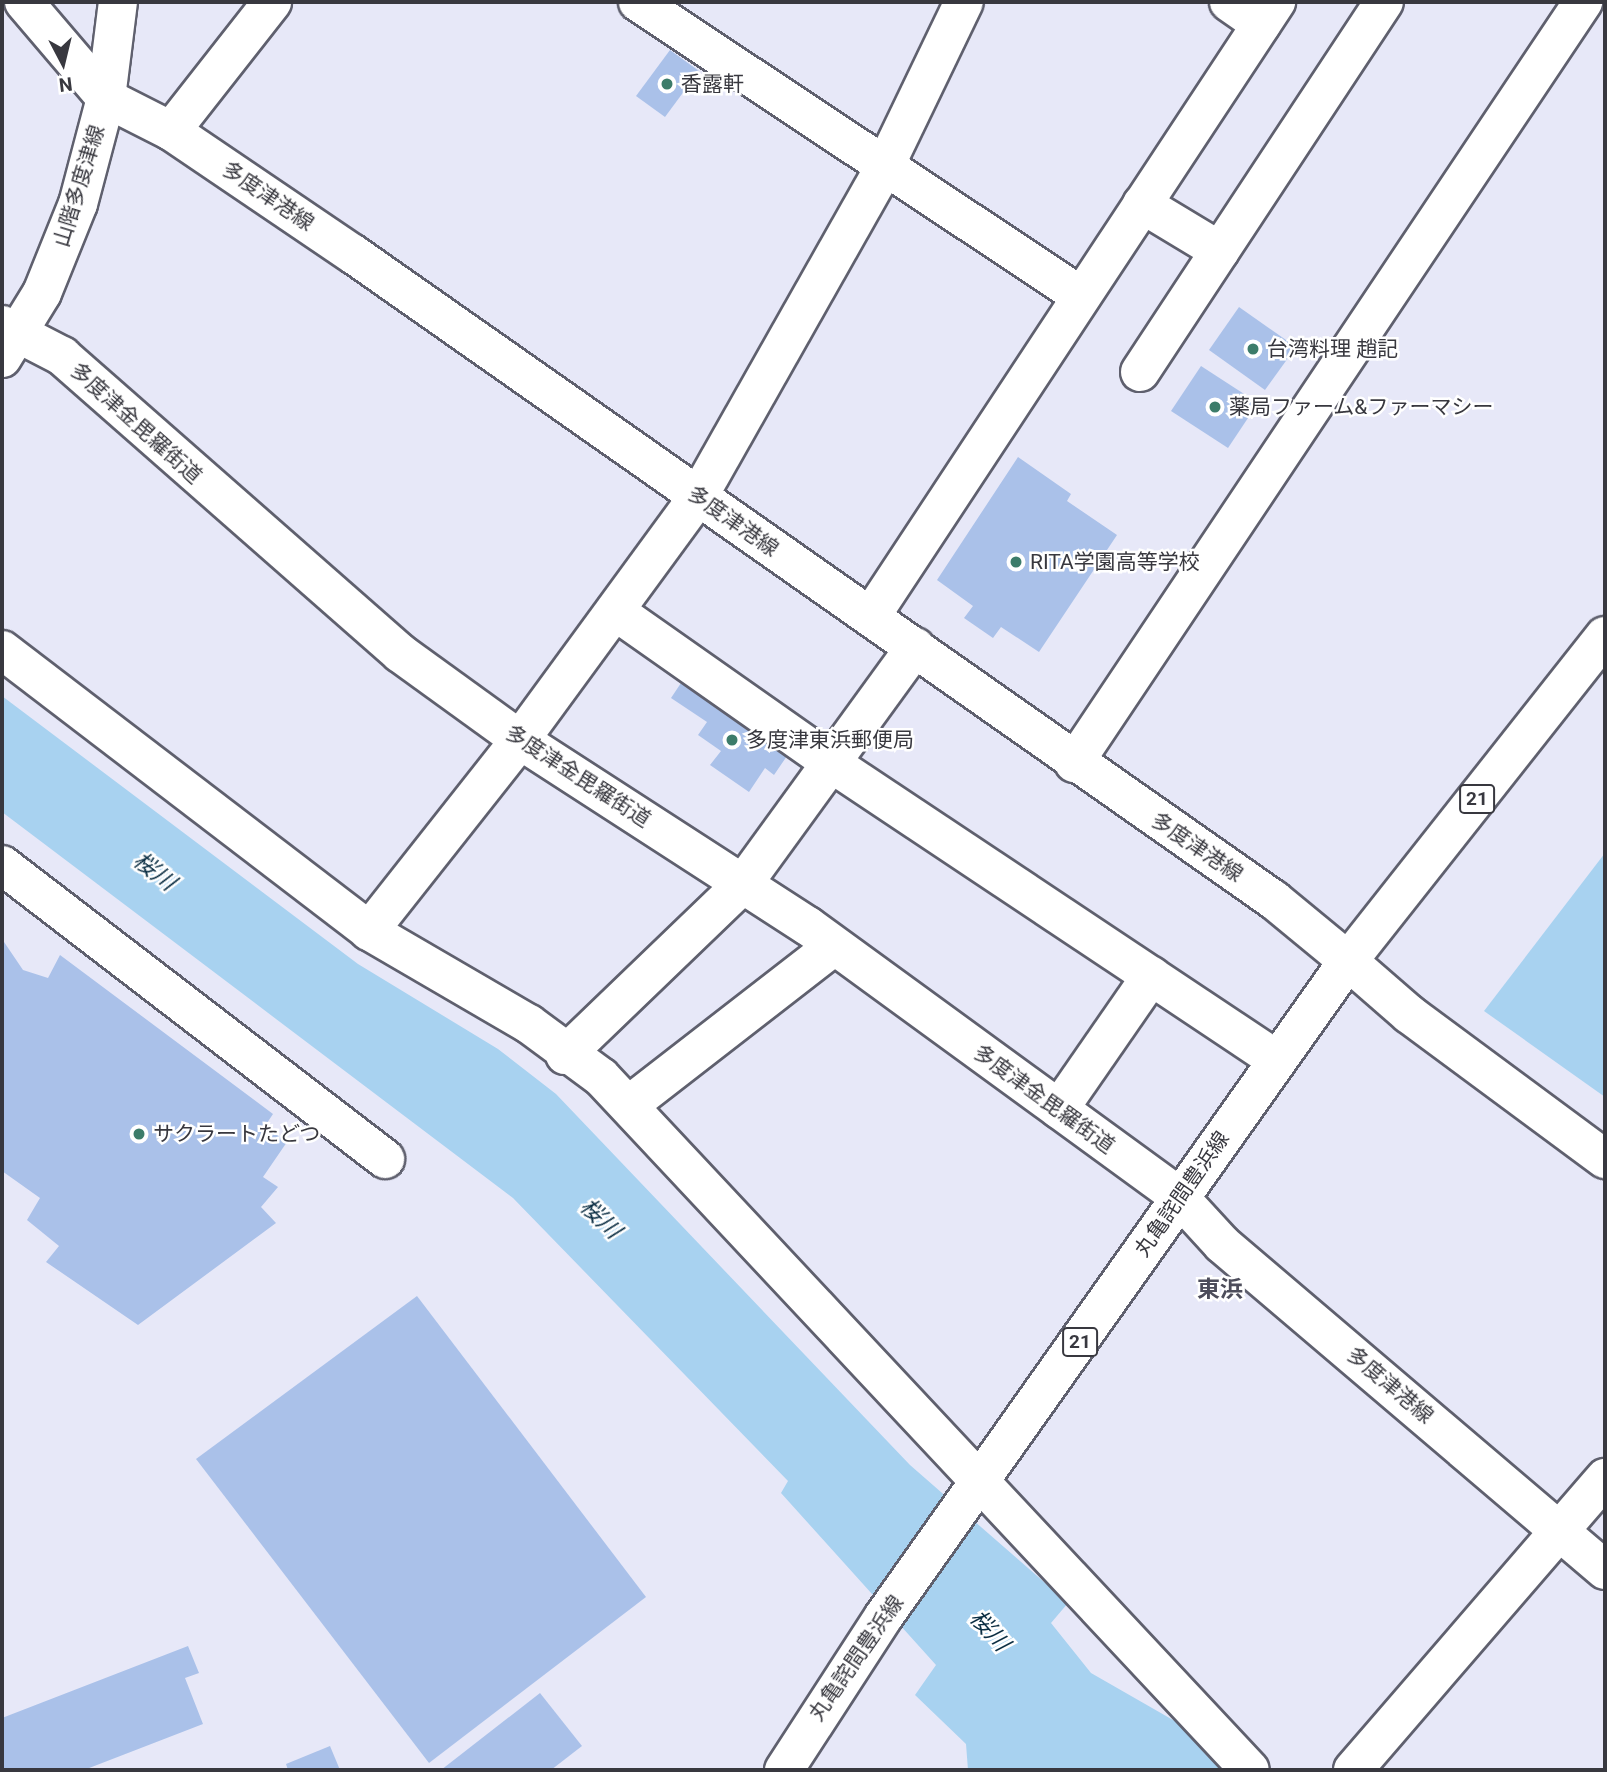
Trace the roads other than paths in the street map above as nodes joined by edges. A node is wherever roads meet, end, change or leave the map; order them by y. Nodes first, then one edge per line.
1 (24, 2) edge
2 (118, 2) edge
3 (272, 2) edge
4 (638, 2) edge
5 (964, 2) edge
6 (1229, 2) edge
7 (1384, 2) edge
8 (1583, 2) edge
9 (1269, 13) edge
10 (106, 98) junction
11 (171, 131) junction
12 (884, 168) junction
13 (1142, 204) junction
14 (1220, 251) junction
15 (1081, 296) junction
16 (8, 339) edge
17 (1140, 372) dead end
18 (698, 497) junction
19 (615, 611) junction
20 (871, 616) junction
21 (1605, 636) edge
22 (915, 648) junction
23 (2, 650) edge
24 (520, 740) junction
25 (831, 763) junction
26 (1074, 763) junction
27 (2, 865) edge
28 (743, 884) junction
29 (369, 931) junction
30 (834, 946) junction
31 (1348, 961) junction
32 (1151, 976) junction
33 (565, 1055) junction
34 (1278, 1060) junction
35 (629, 1105) junction
36 (1059, 1110) junction
37 (385, 1158) dead end
38 (1605, 1159) edge
39 (1179, 1197) junction
40 (1605, 1478) edge
41 (980, 1486) junction
42 (1560, 1528) junction
43 (1605, 1570) edge
44 (784, 1770) edge
45 (1250, 1770) edge
46 (1353, 1770) edge

1 - 10 street
2 - 10 street, 山階多度津線
3 - 11 street
4 - 12 street
5 - 12 street
6 - 9 street
7 - 14 street
8 - 26 street
9 - 13 street
10 - 11 street, 多度津港線
10 - 16 street, 山階多度津線
11 - 18 street, 多度津港線
12 - 15 street
12 - 18 street
13 - 14 street
13 - 15 street
14 - 17 street
15 - 20 street
16 - 24 street, 多度津金毘羅街道
18 - 19 street
18 - 20 street, 多度津港線
19 - 24 street
19 - 25 street
20 - 22 street, 多度津港線
21 - 31 street, 丸亀詫間豊浜線 / 21
22 - 25 street
22 - 26 street, 多度津港線
23 - 29 street
24 - 28 street, 多度津金毘羅街道
24 - 29 street
25 - 28 street
25 - 32 street
26 - 31 street, 多度津港線
27 - 37 street
28 - 30 street, 多度津金毘羅街道
28 - 33 street
29 - 33 street
30 - 35 street
30 - 36 street, 多度津金毘羅街道
31 - 34 street, 丸亀詫間豊浜線 / 21
31 - 38 street, 多度津港線
32 - 34 street
32 - 36 street
33 - 35 street
34 - 39 street, 丸亀詫間豊浜線 / 21
35 - 41 street
36 - 39 street, 多度津金毘羅街道
39 - 41 street, 丸亀詫間豊浜線 / 21
39 - 42 street, 多度津港線
40 - 42 street
41 - 44 street, 丸亀詫間豊浜線 / 21
41 - 45 street
42 - 43 street, 多度津港線
42 - 46 street

